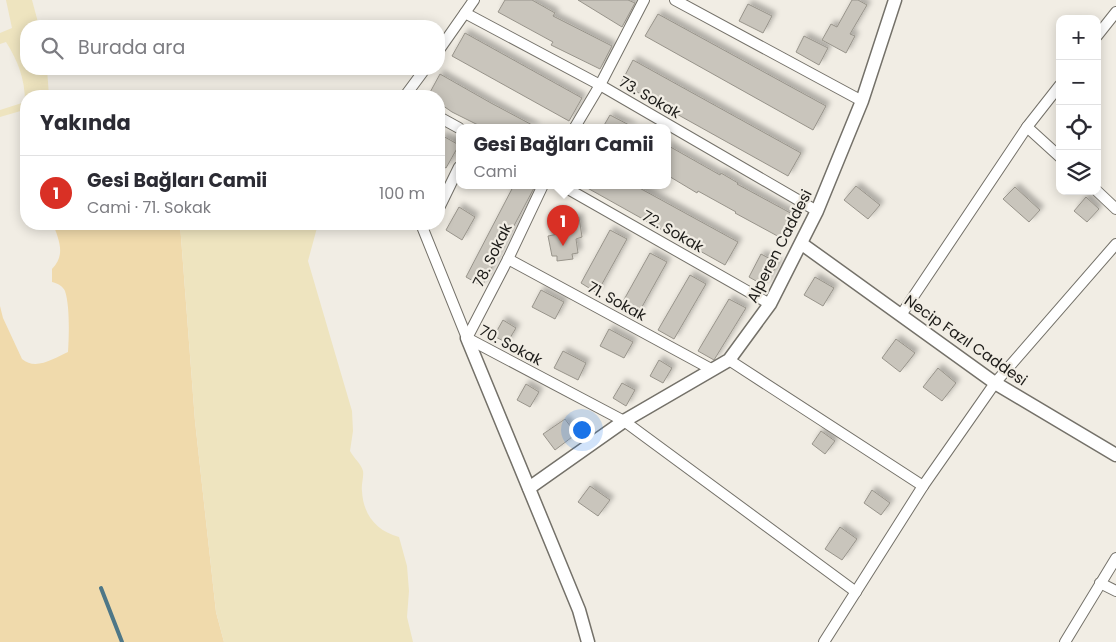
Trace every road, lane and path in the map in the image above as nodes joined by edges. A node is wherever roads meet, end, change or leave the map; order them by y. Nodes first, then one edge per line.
1 (474, 0) edge
2 (644, 0) edge
3 (675, 0) edge
4 (895, 0) edge
5 (1116, 12) edge
6 (466, 13) junction
7 (1101, 31) edge
8 (445, 42) edge
9 (421, 75) edge
10 (600, 85) junction
11 (409, 90) edge
12 (1056, 90) edge
13 (862, 101) junction
14 (445, 120) edge
15 (577, 124) edge
16 (667, 124) edge
17 (456, 126) edge
18 (671, 126) edge
19 (1027, 128) junction
20 (1056, 153) edge
21 (456, 173) edge
22 (541, 189) edge
23 (568, 189) edge
24 (1101, 195) edge
25 (445, 196) edge
26 (1116, 209) edge
27 (817, 211) junction
28 (426, 230) edge
29 (802, 244) junction
30 (1116, 244) edge
31 (508, 259) junction
32 (770, 304) junction
33 (901, 315) junction
34 (467, 338) junction
35 (729, 360) junction
36 (711, 369) junction
37 (995, 382) junction
38 (624, 422) junction
39 (1116, 455) edge
40 (923, 486) junction
41 (529, 488) junction
42 (1116, 558) edge
43 (1100, 583) junction
44 (1116, 591) edge
45 (856, 592) junction
46 (588, 642) edge
47 (824, 642) edge
48 (1065, 642) edge

1 - 6 street
2 - 10 street
3 - 13 street
4 - 13 street, Alperen Caddesi
5 - 7 street
6 - 8 street
6 - 10 street, 73. Sokak
9 - 11 street
10 - 15 street
10 - 16 street, 73. Sokak
12 - 19 street
13 - 27 street, Alperen Caddesi
14 - 17 street
18 - 27 street, 73. Sokak
19 - 20 street
19 - 33 street
21 - 25 street
22 - 31 street, 78. Sokak
23 - 32 street, 72. Sokak
24 - 26 street
27 - 29 street, Alperen Caddesi
28 - 34 street, 70. Sokak
29 - 32 street, Alperen Caddesi
29 - 33 street, Necip Fazıl Caddesi
30 - 37 street
31 - 34 street, 78. Sokak
31 - 36 street, 71. Sokak
32 - 35 street, Alperen Caddesi
33 - 37 street, Necip Fazıl Caddesi
34 - 38 street, 70. Sokak
34 - 41 street
35 - 36 street, Alperen Caddesi
35 - 40 street
36 - 38 street, Alperen Caddesi
37 - 39 street, Necip Fazıl Caddesi
37 - 40 street
38 - 41 street, Alperen Caddesi
38 - 45 street, 70. Sokak
40 - 45 street
41 - 46 street
42 - 43 street
43 - 44 street
43 - 48 street
45 - 47 street

